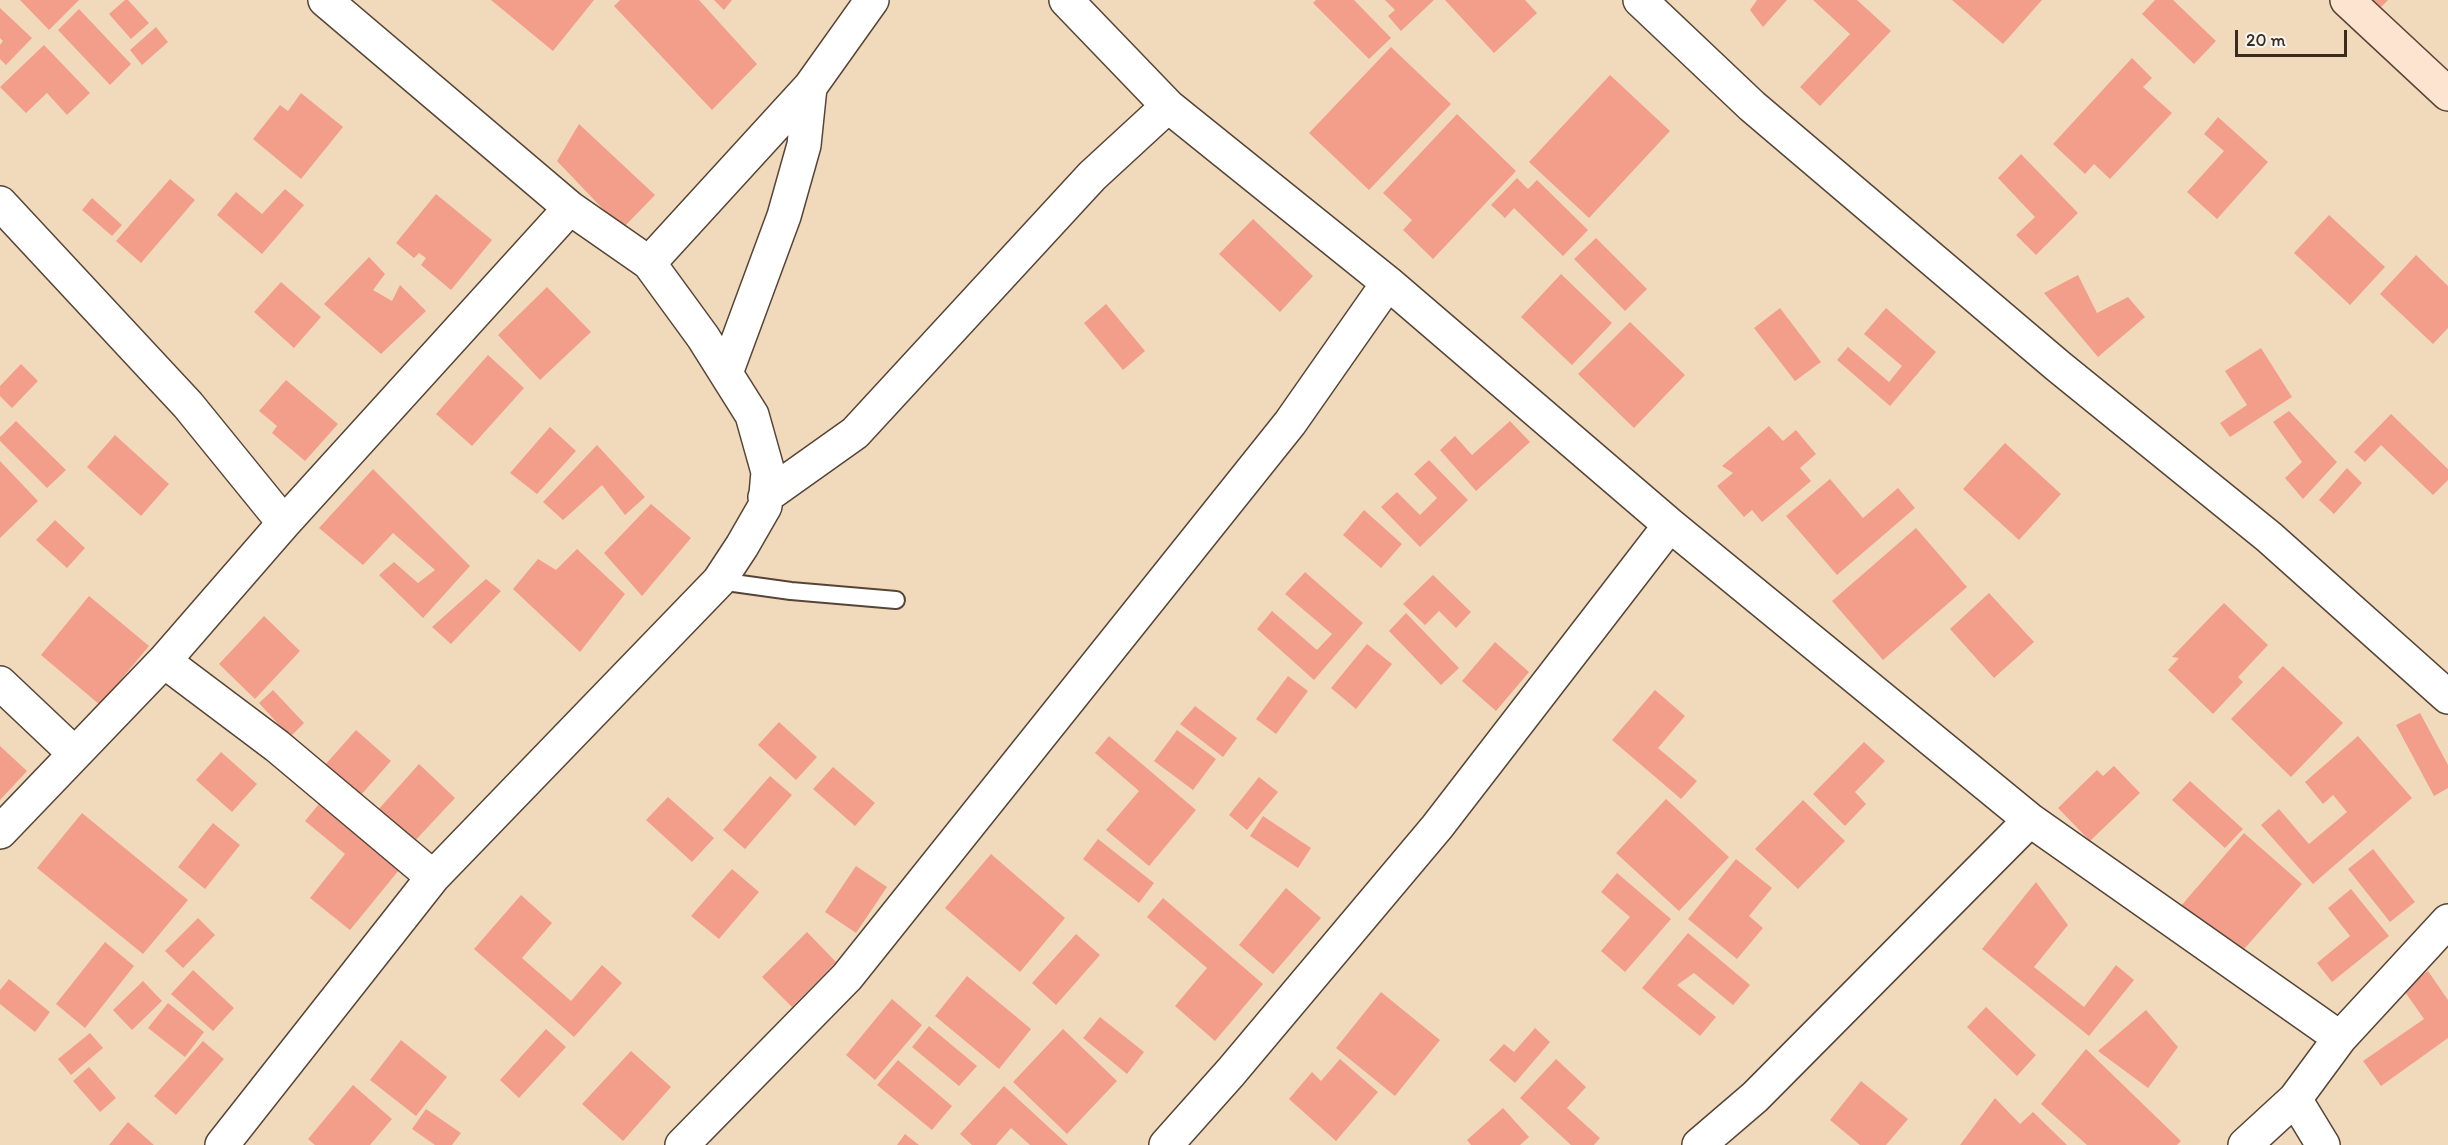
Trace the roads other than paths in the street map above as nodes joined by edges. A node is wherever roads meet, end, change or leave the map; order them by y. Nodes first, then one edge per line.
1 (872, 0) edge
2 (1066, 0) edge
3 (1640, 0) edge
4 (2347, 0) edge
5 (327, 1) edge
6 (810, 87) junction
7 (2448, 94) edge
8 (1168, 106) junction
9 (0, 203) edge
10 (570, 208) junction
11 (649, 263) junction
12 (1388, 283) junction
13 (726, 373) junction
14 (765, 497) junction
15 (284, 523) junction
16 (1670, 525) junction
17 (719, 581) junction
18 (896, 600) dead end
19 (164, 661) junction
20 (0, 683) edge
21 (2448, 697) edge
22 (75, 753) junction
23 (2030, 820) junction
24 (0, 832) edge
25 (433, 877) junction
26 (2448, 921) edge
27 (2340, 1038) junction
28 (2295, 1099) junction
29 (222, 1145) edge
30 (682, 1145) edge
31 (1166, 1145) edge
32 (1699, 1145) edge
33 (2245, 1145) edge
34 (2323, 1145) edge

1 - 6 street
2 - 8 street
3 - 21 street
4 - 7 street
5 - 10 street
6 - 11 street
6 - 13 street
8 - 12 street
8 - 14 street
9 - 15 street
10 - 11 street
10 - 15 street
11 - 13 street
12 - 16 street
12 - 30 street
13 - 14 street
14 - 17 street
15 - 19 street
16 - 23 street
16 - 31 street
17 - 18 lane
17 - 25 street
19 - 22 street
19 - 25 street
20 - 22 street
22 - 24 street
23 - 27 street
23 - 32 street
25 - 29 street
26 - 27 street
27 - 28 street
28 - 33 street
28 - 34 street

